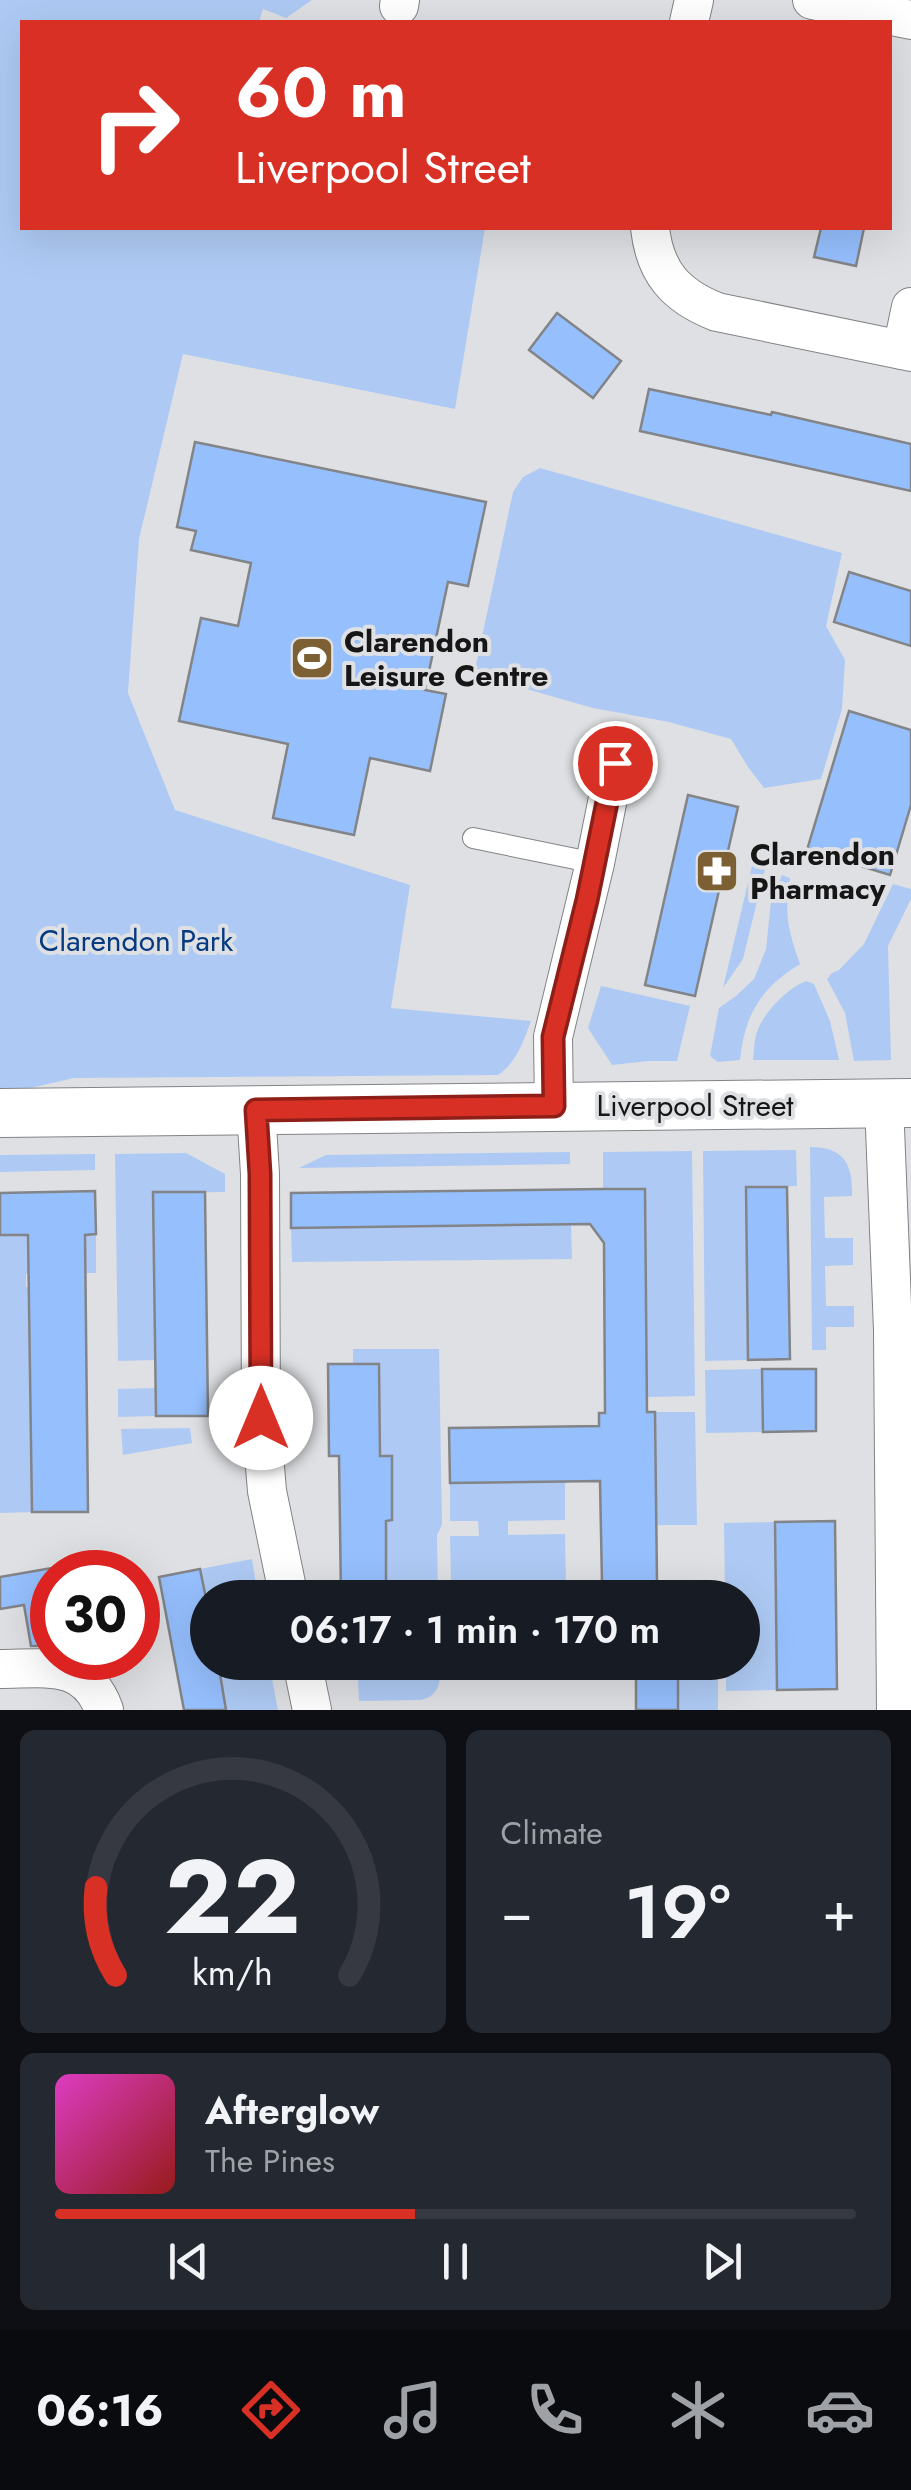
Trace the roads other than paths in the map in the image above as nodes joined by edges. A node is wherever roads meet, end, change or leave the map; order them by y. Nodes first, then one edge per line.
1 (812, 0) edge
2 (911, 20) edge
3 (650, 230) edge
4 (911, 307) edge
5 (906, 351) edge
6 (615, 763) dead end
7 (472, 838) dead end
8 (595, 863) junction
9 (897, 1103) edge
10 (554, 1106) junction
11 (256, 1110) junction
12 (0, 1113) edge
13 (284, 1580) edge
14 (0, 1670) edge
15 (306, 1680) edge
16 (104, 1710) edge
17 (312, 1710) edge
18 (896, 1710) edge

1 - 2 street
3 - 5 street
4 - 5 street
6 - 8 street
7 - 8 lane
8 - 10 street
9 - 10 street, Liverpool Street
9 - 18 street
10 - 11 street, Liverpool Street
11 - 12 street, Liverpool Street
11 - 13 street
14 - 16 street
15 - 17 street

